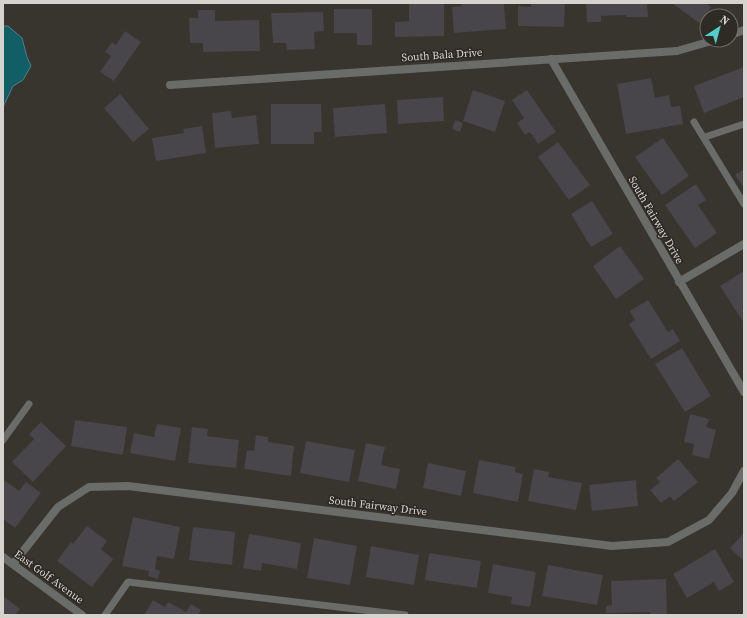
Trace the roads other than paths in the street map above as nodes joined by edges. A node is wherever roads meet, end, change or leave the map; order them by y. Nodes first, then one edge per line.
1 (699, 45) edge
2 (551, 59) junction
3 (170, 85) dead end
4 (694, 122) dead end
5 (744, 124) edge
6 (705, 137) junction
7 (744, 204) edge
8 (744, 244) edge
9 (679, 282) junction
10 (744, 392) edge
11 (29, 404) dead end
12 (3, 440) edge
13 (744, 472) edge
14 (3, 557) edge
15 (13, 564) junction
16 (82, 615) edge
17 (105, 615) edge
18 (405, 615) edge

1 - 2 street, South Bala Drive
2 - 3 street, South Bala Drive
2 - 9 street, South Fairway Drive
4 - 6 lane
5 - 6 lane
6 - 7 lane
8 - 9 street
9 - 10 street, South Fairway Drive
11 - 12 lane
13 - 15 street, South Fairway Drive
14 - 15 street, East Golf Avenue
15 - 16 street, East Golf Avenue
17 - 18 lane

